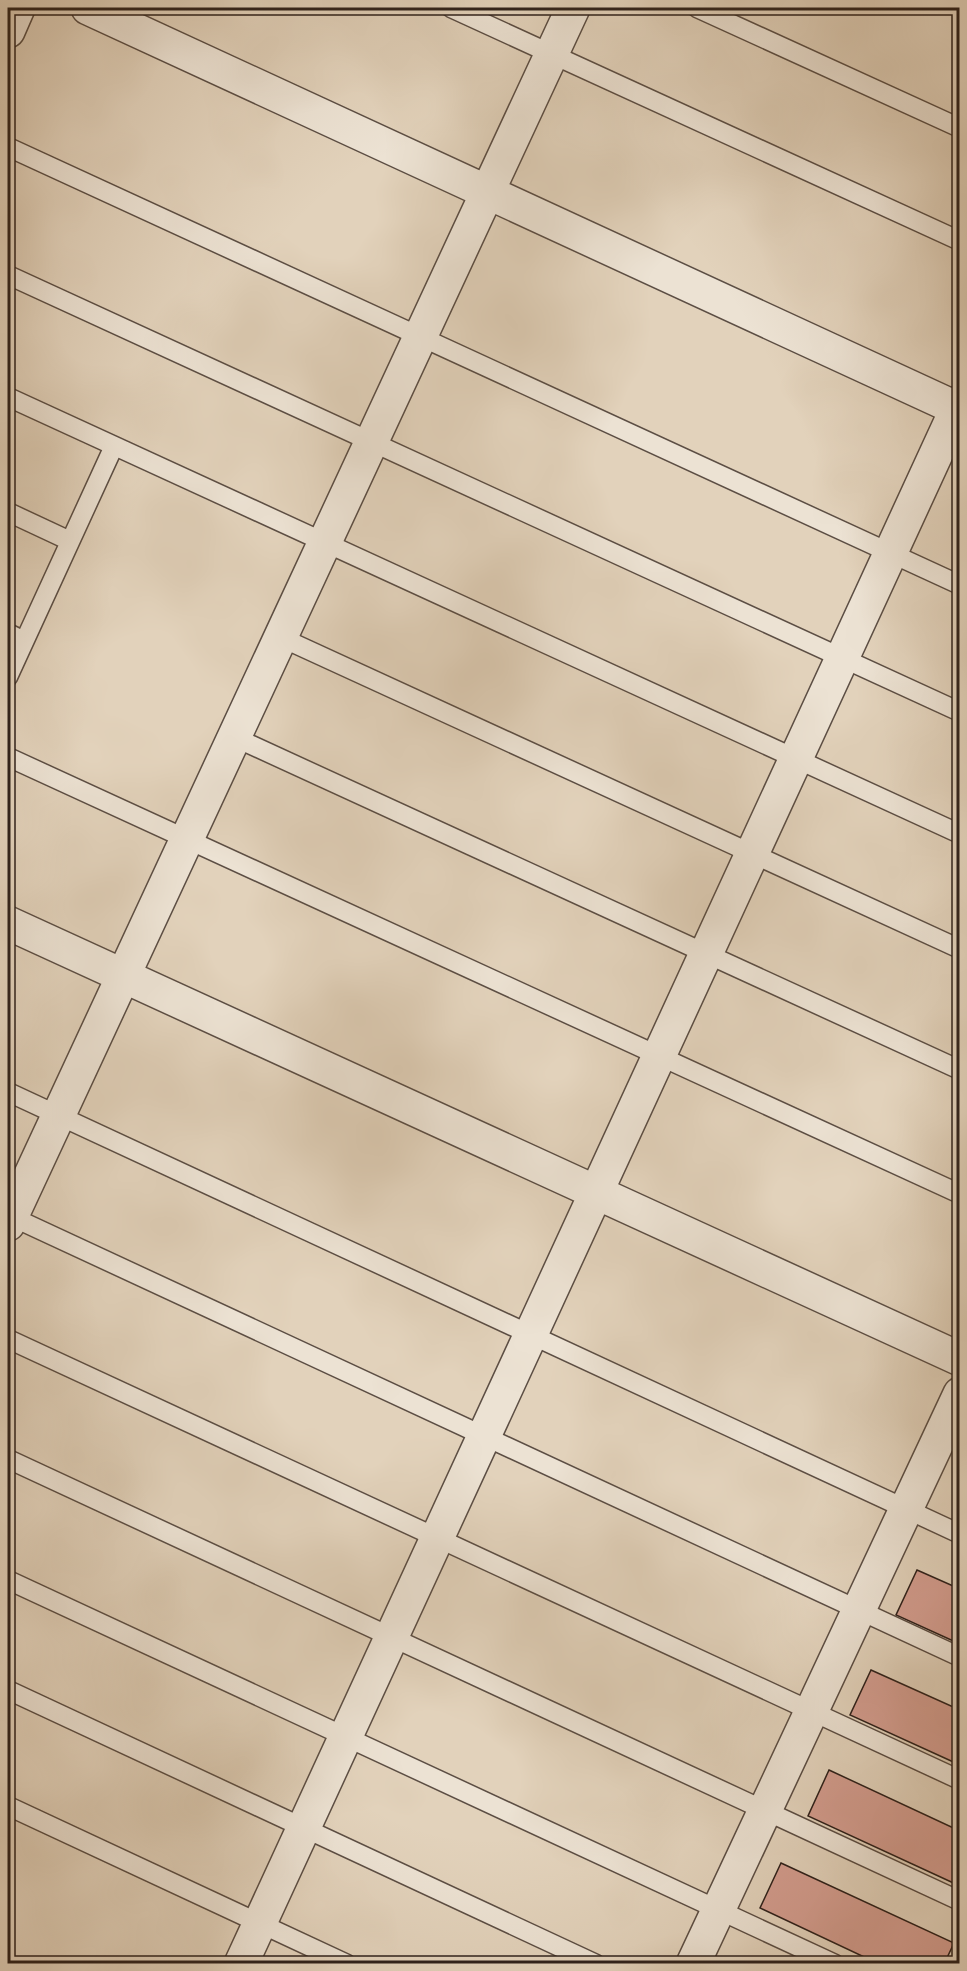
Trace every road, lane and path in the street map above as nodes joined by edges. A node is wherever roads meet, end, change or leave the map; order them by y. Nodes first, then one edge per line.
1 (18, 8) edge
2 (87, 8) edge
3 (451, 8) edge
4 (573, 8) edge
5 (697, 8) edge
6 (8, 31) edge
7 (552, 54) junction
8 (960, 129) edge
9 (8, 147) edge
10 (487, 192) junction
11 (960, 241) edge
12 (8, 275) edge
13 (420, 337) junction
14 (8, 397) edge
15 (959, 407) edge
16 (371, 442) junction
17 (114, 446) junction
18 (8, 512) edge
19 (70, 541) junction
20 (324, 542) junction
21 (890, 553) junction
22 (960, 585) edge
23 (16, 637) edge
24 (280, 638) junction
25 (842, 658) junction
26 (8, 677) edge
27 (960, 712) edge
28 (234, 737) junction
29 (8, 757) edge
30 (795, 759) junction
31 (960, 834) edge
32 (187, 839) junction
33 (752, 854) junction
34 (8, 923) edge
35 (960, 949) edge
36 (705, 954) junction
37 (123, 976) junction
38 (658, 1056) junction
39 (960, 1070) edge
40 (8, 1092) edge
41 (58, 1116) junction
42 (596, 1192) junction
43 (960, 1194) edge
44 (9, 1219) edge
45 (530, 1335) junction
46 (8, 1339) edge
47 (960, 1359) edge
48 (960, 1394) edge
49 (483, 1436) junction
50 (8, 1459) edge
51 (905, 1509) junction
52 (960, 1534) edge
53 (437, 1538) junction
54 (8, 1580) edge
55 (858, 1610) junction
56 (391, 1637) junction
57 (960, 1657) edge
58 (8, 1690) edge
59 (811, 1711) junction
60 (345, 1736) junction
61 (960, 1780) edge
62 (8, 1806) edge
63 (765, 1810) junction
64 (303, 1828) junction
65 (960, 1901) edge
66 (718, 1909) junction
67 (259, 1923) junction
68 (241, 1964) edge
69 (347, 1964) edge
70 (596, 1964) edge
71 (693, 1964) edge
72 (835, 1964) edge

1 - 6 street
2 - 10 street
3 - 7 lane
4 - 7 street
5 - 8 lane
7 - 10 street
7 - 11 lane
9 - 13 lane
10 - 13 street
10 - 15 street
12 - 16 lane
13 - 16 street
13 - 21 lane
14 - 17 lane
15 - 21 street
16 - 20 street
16 - 25 lane
17 - 19 lane
17 - 20 lane
18 - 19 lane
19 - 23 lane
20 - 24 street
20 - 30 lane
21 - 22 lane
21 - 25 street
23 - 26 lane
24 - 28 street
24 - 33 lane
25 - 27 lane
25 - 30 street
28 - 32 street
28 - 36 lane
29 - 32 lane
30 - 31 lane
30 - 33 street
32 - 37 street
32 - 38 lane
33 - 35 lane
33 - 36 street
34 - 37 street
36 - 38 street
36 - 39 lane
37 - 41 street
37 - 42 street
38 - 42 street
38 - 43 lane
40 - 41 lane
41 - 44 street
41 - 45 lane
42 - 45 street
42 - 47 street
44 - 49 lane
45 - 49 street
45 - 51 lane
46 - 53 lane
48 - 51 street
49 - 53 street
49 - 55 lane
50 - 56 lane
51 - 52 lane
51 - 55 street
53 - 56 street
53 - 59 lane
54 - 60 lane
55 - 57 lane
55 - 59 street
56 - 60 street
56 - 63 lane
58 - 64 lane
59 - 61 lane
59 - 63 street
60 - 64 street
60 - 66 lane
62 - 67 lane
63 - 65 lane
63 - 66 street
64 - 67 street
64 - 70 lane
66 - 71 street
66 - 72 lane
67 - 68 street
67 - 69 lane

